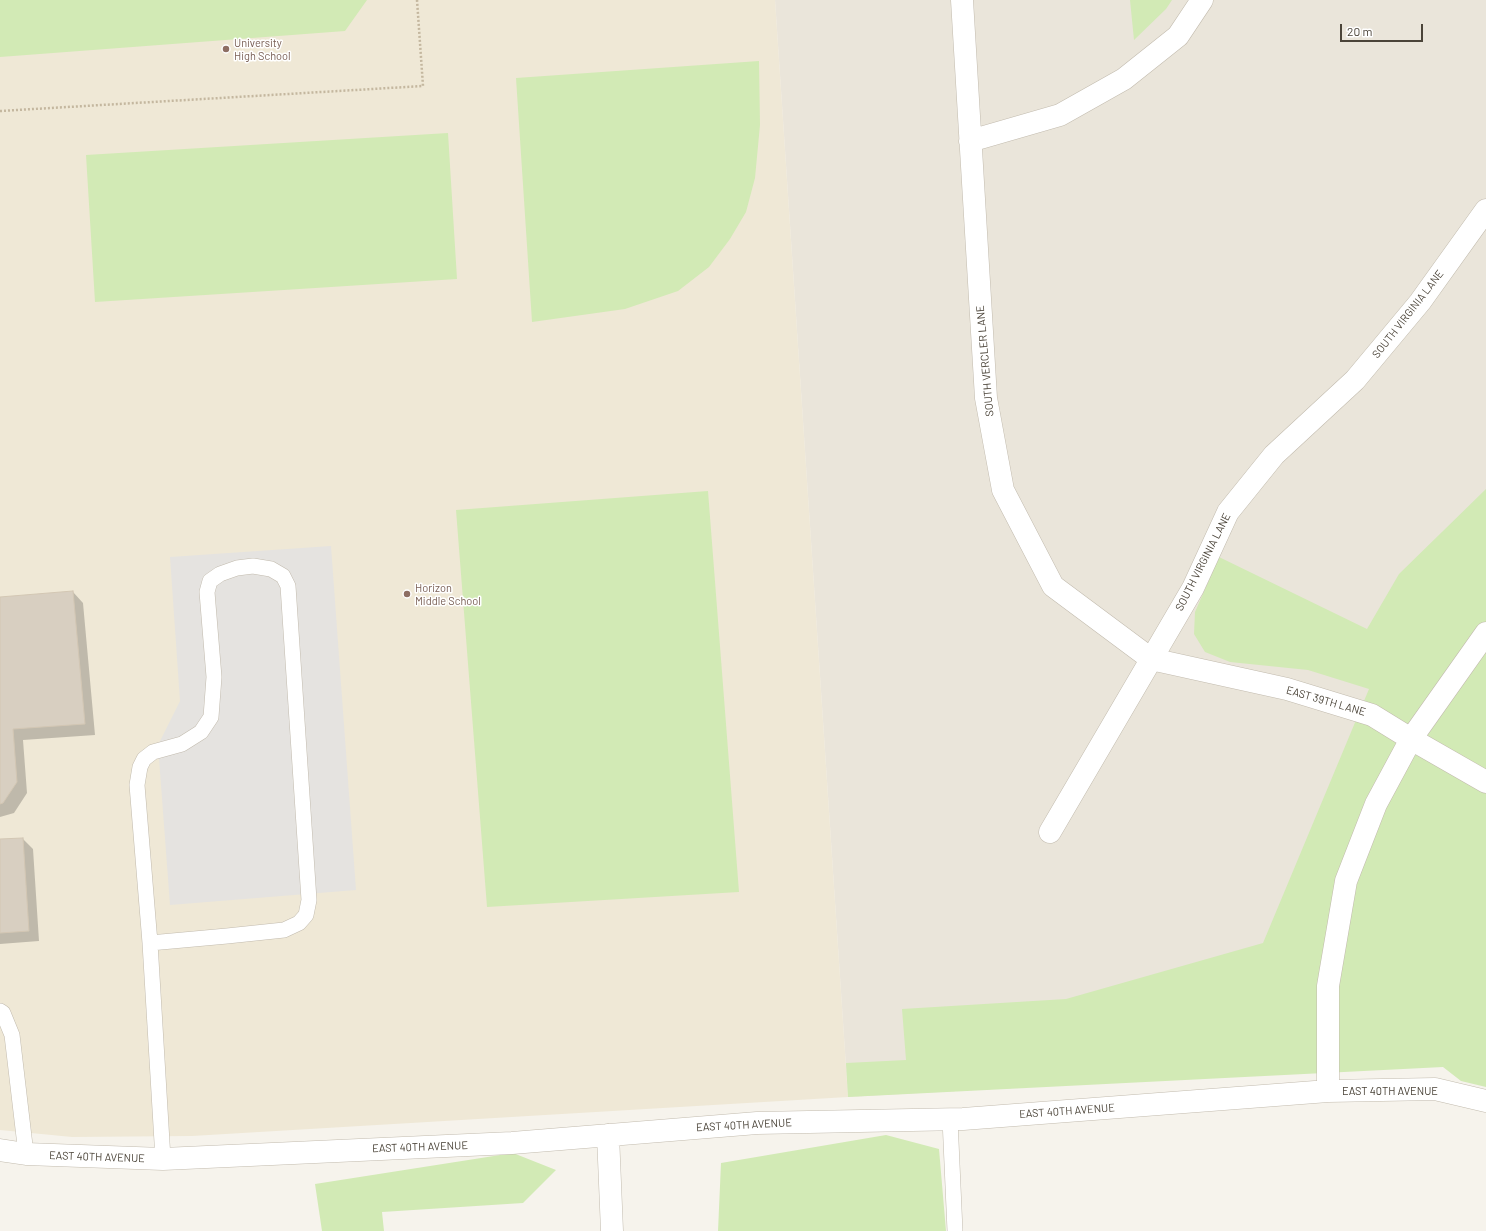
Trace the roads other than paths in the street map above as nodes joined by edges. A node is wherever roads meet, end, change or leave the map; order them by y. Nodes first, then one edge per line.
1 (962, 0) edge
2 (1202, 0) edge
3 (970, 141) junction
4 (1486, 210) edge
5 (1486, 633) edge
6 (1151, 659) junction
7 (1411, 739) junction
8 (1486, 782) edge
9 (1050, 832) dead end
10 (150, 943) junction
11 (0, 1011) edge
12 (1328, 1091) junction
13 (1486, 1101) edge
14 (950, 1118) junction
15 (608, 1135) junction
16 (0, 1150) edge
17 (26, 1154) junction
18 (163, 1159) junction
19 (612, 1231) edge
20 (955, 1231) edge

1 - 3 street, SOUTH VERCLER LANE
2 - 3 street
3 - 6 street, SOUTH VERCLER LANE
4 - 6 street, SOUTH VIRGINIA LANE
5 - 7 street
6 - 7 street, EAST 39TH LANE
6 - 9 street, SOUTH VIRGINIA LANE
7 - 8 street, EAST 39TH LANE
7 - 12 street
10 - 10 lane
10 - 18 lane
11 - 17 lane
12 - 13 street, EAST 40TH AVENUE
12 - 14 street, EAST 40TH AVENUE
14 - 15 street, EAST 40TH AVENUE
14 - 20 lane
15 - 18 street, EAST 40TH AVENUE
15 - 19 street
16 - 17 street, EAST 40TH AVENUE
17 - 18 street, EAST 40TH AVENUE

